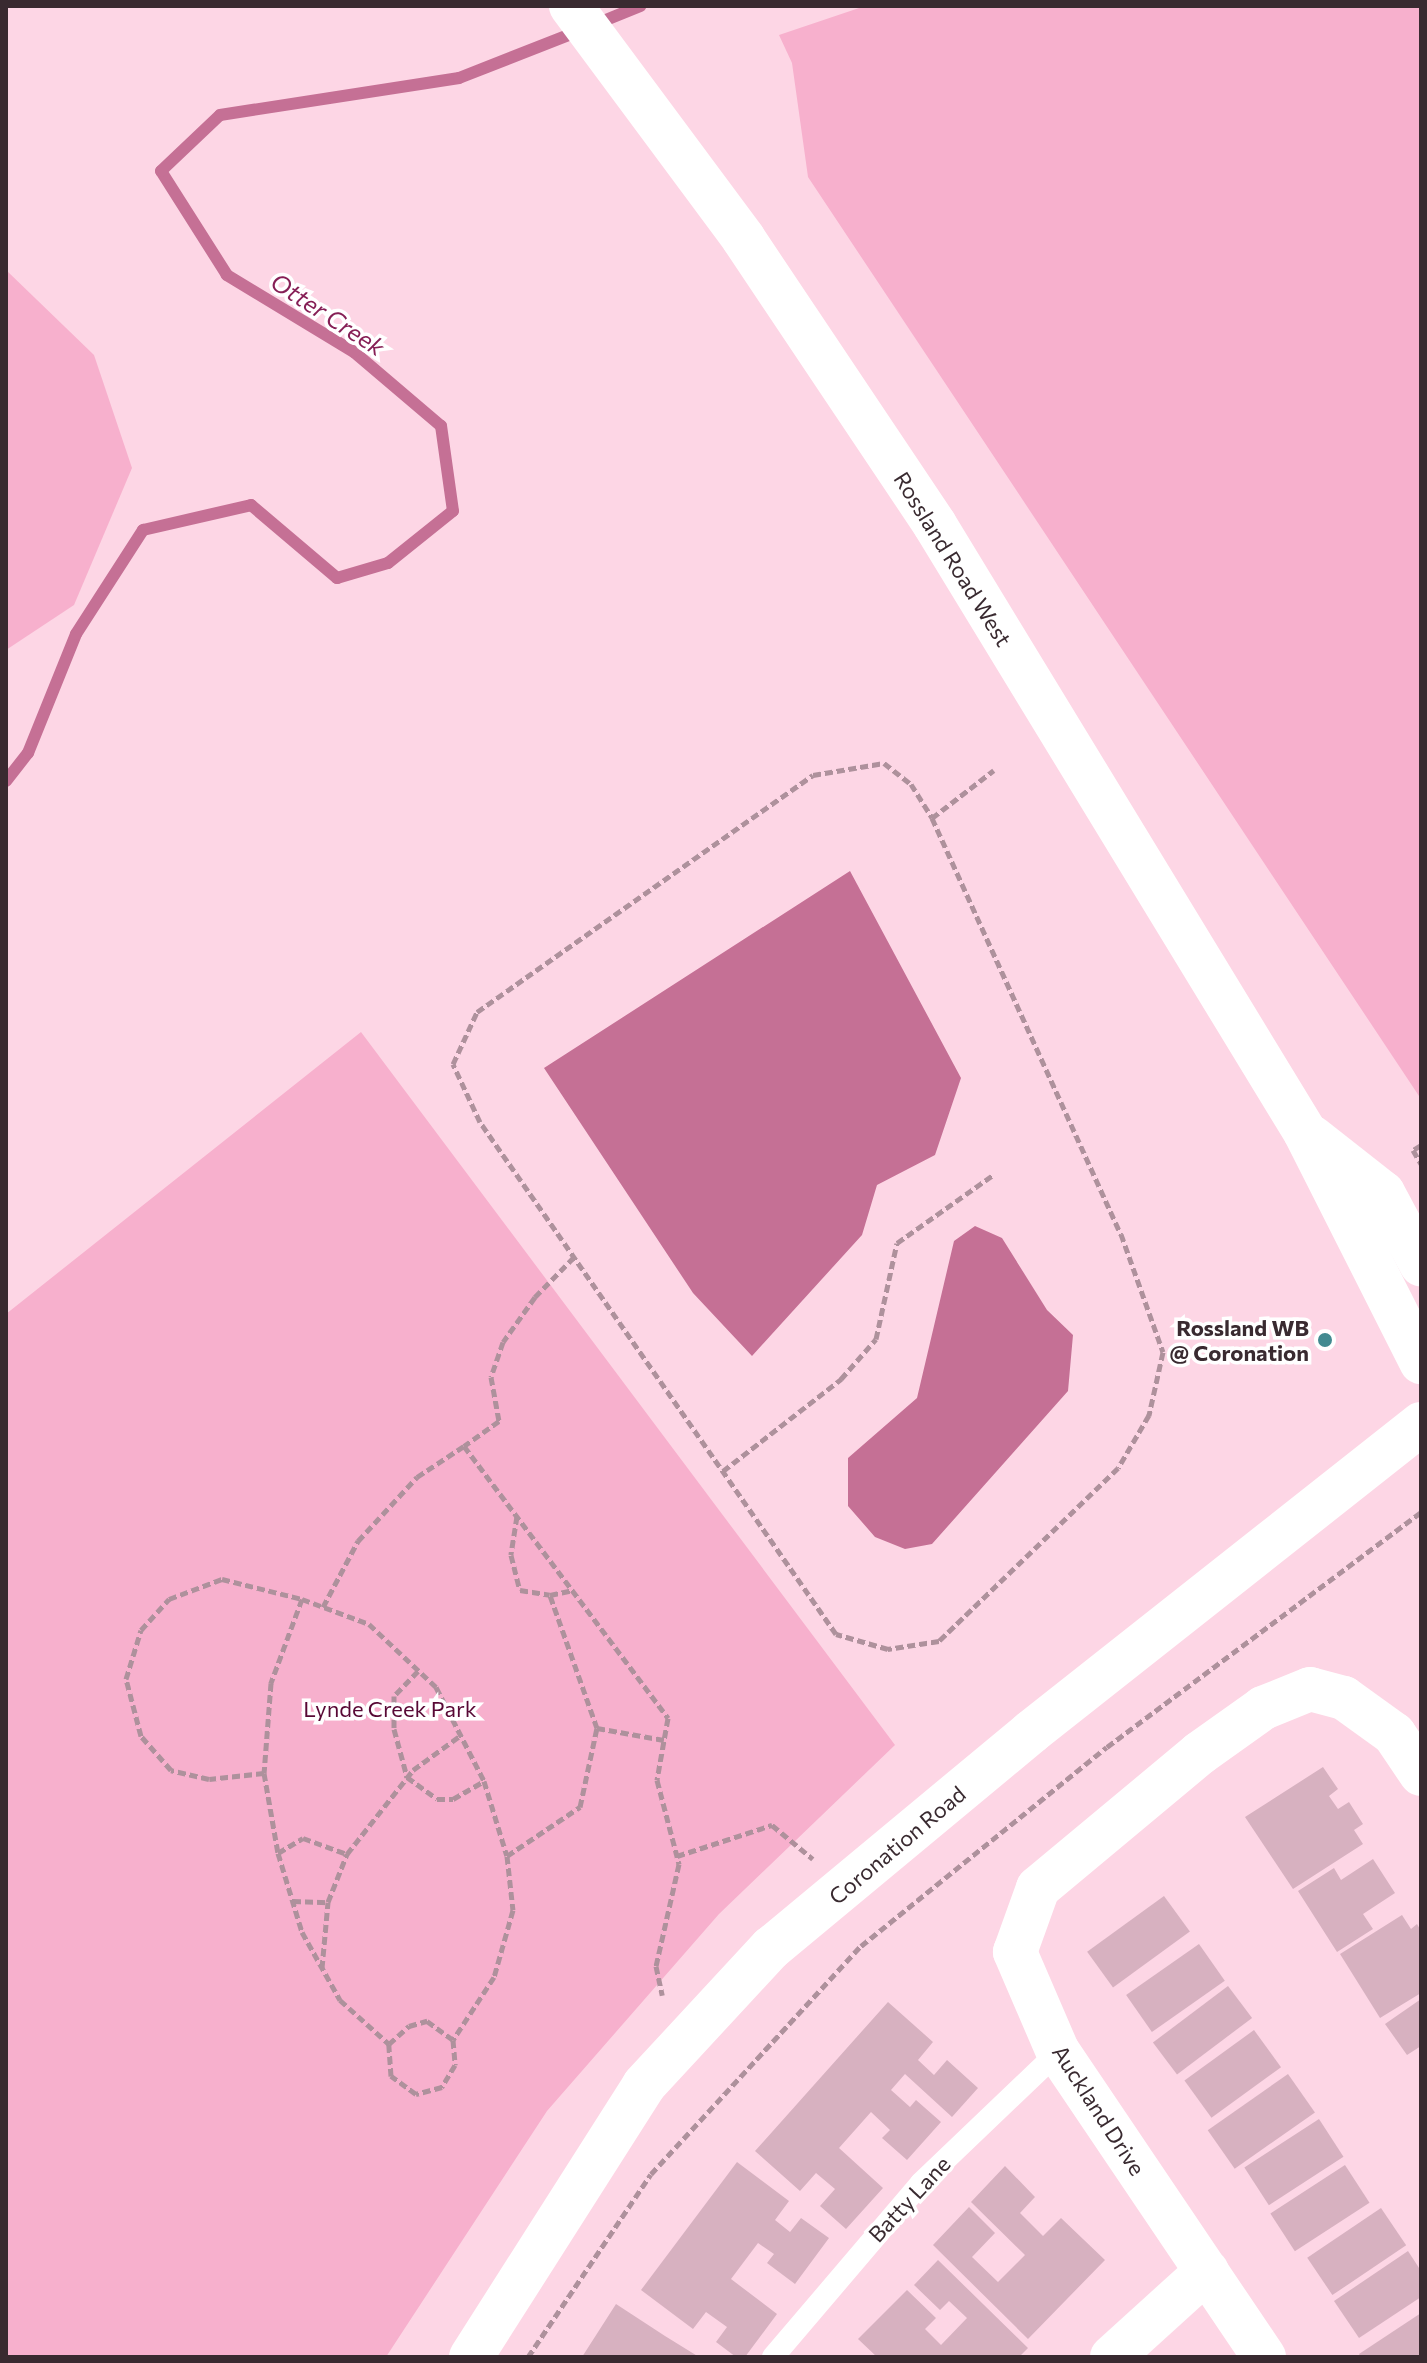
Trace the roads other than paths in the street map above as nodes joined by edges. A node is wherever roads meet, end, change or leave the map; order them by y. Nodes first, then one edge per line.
1 (571, 6) edge
2 (1305, 1132) junction
3 (1421, 1264) edge
4 (1421, 1362) edge
5 (1421, 1424) edge
6 (1421, 1774) edge
7 (1058, 2052) junction
8 (1207, 2271) junction
9 (471, 2357) edge
10 (773, 2357) edge
11 (1112, 2357) edge
12 (1264, 2357) edge

1 - 2 street, Rossland Road West
2 - 3 street, Rossland Road West
2 - 4 street, Rossland Road West
5 - 9 street, Coronation Road
6 - 7 street, Auckland Drive
7 - 8 street, Auckland Drive
7 - 10 lane, Batty Lane
8 - 11 street
8 - 12 street, Auckland Drive

